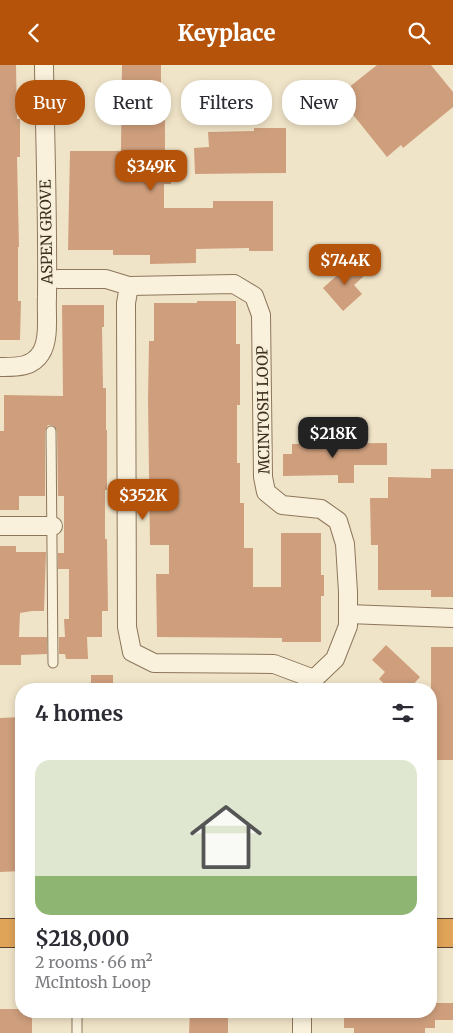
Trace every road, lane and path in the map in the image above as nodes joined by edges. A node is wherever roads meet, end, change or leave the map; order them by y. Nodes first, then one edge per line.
1 (44, 65) edge
2 (58, 279) dead end
3 (129, 286) junction
4 (0, 367) edge
5 (51, 431) dead end
6 (0, 526) edge
7 (53, 526) junction
8 (348, 614) junction
9 (453, 618) edge
10 (53, 663) dead end
11 (310, 683) edge
12 (313, 683) edge
13 (0, 933) edge
14 (15, 933) edge
15 (437, 933) edge
16 (453, 933) edge
17 (77, 1018) edge
18 (302, 1018) edge
19 (77, 1033) edge
20 (302, 1033) edge

1 - 4 street, ASPEN GROVE
2 - 3 street, MCINTOSH LOOP
3 - 8 street, MCINTOSH LOOP
3 - 11 street, MCINTOSH LOOP
5 - 7 lane
6 - 7 street
7 - 10 lane
8 - 9 street
8 - 12 street, MCINTOSH LOOP
13 - 14 highway
15 - 16 highway
17 - 19 lane
18 - 20 street

